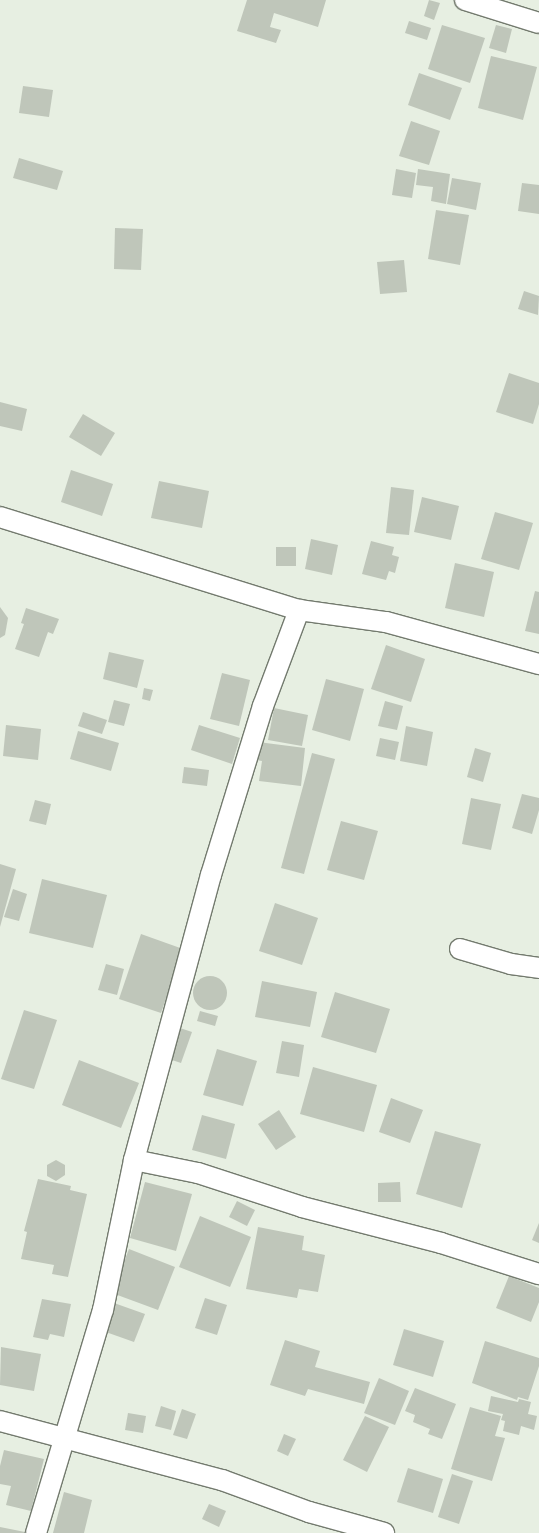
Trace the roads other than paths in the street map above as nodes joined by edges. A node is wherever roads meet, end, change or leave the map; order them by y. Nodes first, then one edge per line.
1 (464, 0) edge
2 (539, 23) edge
3 (0, 517) edge
4 (299, 610) junction
5 (539, 664) edge
6 (460, 949) dead end
7 (539, 968) edge
8 (134, 1160) junction
9 (539, 1274) edge
10 (0, 1421) edge
11 (64, 1438) junction
12 (36, 1533) edge
13 (384, 1533) edge

1 - 2 street
3 - 4 street
4 - 5 street
4 - 8 street
6 - 7 street
8 - 9 street
8 - 11 street
10 - 11 street
11 - 12 street
11 - 13 street

